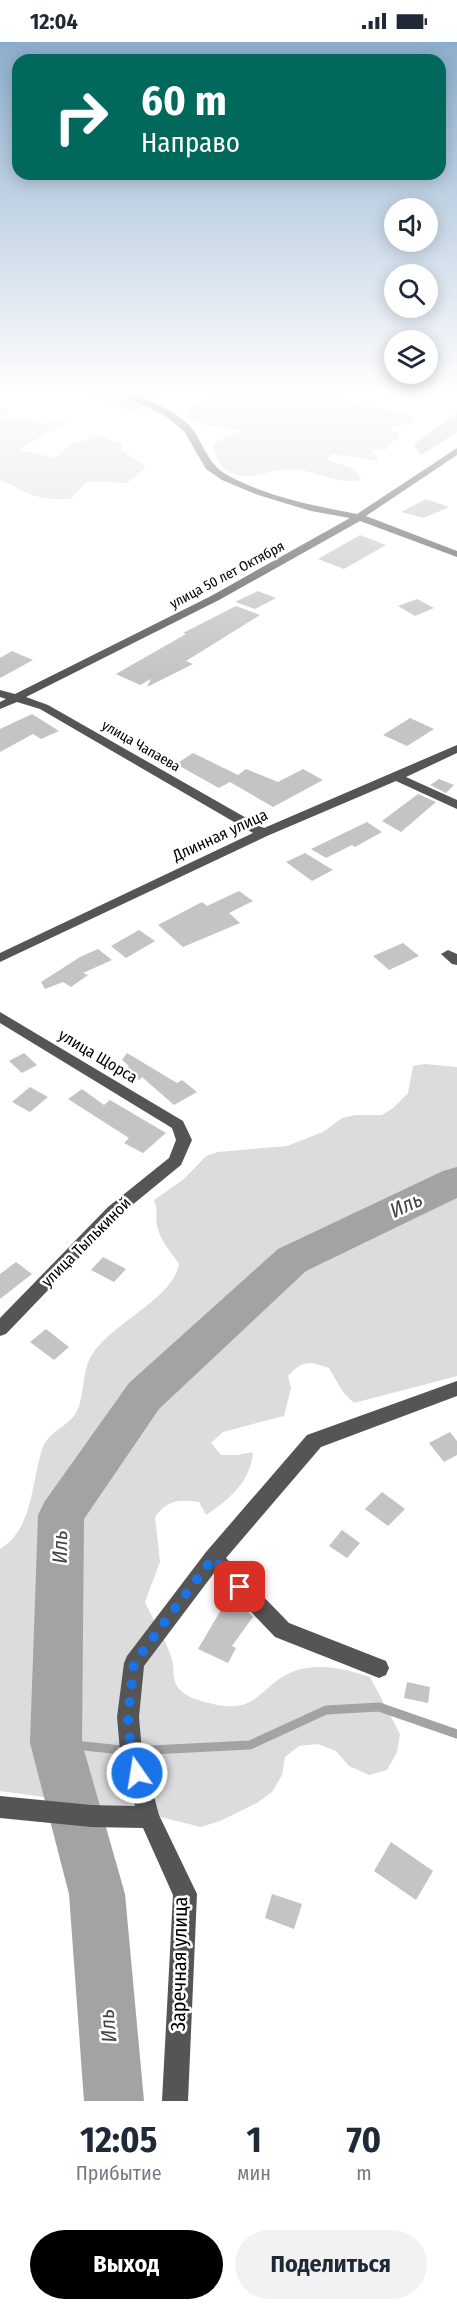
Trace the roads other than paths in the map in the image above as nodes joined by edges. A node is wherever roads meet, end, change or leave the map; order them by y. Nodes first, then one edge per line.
1 (240, 484) edge
2 (408, 484) edge
3 (359, 517) junction
4 (457, 554) edge
5 (0, 693) edge
6 (16, 699) junction
7 (0, 706) edge
8 (457, 748) edge
9 (396, 777) junction
10 (457, 805) edge
11 (263, 833) junction
12 (0, 958) edge
13 (0, 1017) edge
14 (178, 1125) joint
15 (0, 1329) edge
16 (457, 1388) edge
17 (213, 1558) junction
18 (379, 1668) dead end
19 (0, 1807) edge
20 (149, 1817) junction
21 (175, 2101) edge

1 - 3 street
2 - 3 street, улица 50 лет Октября
3 - 4 street
3 - 6 street, улица 50 лет Октября
5 - 6 street, улица Чапаева
6 - 7 street, улица 50 лет Октября
6 - 11 street, улица Чапаева
8 - 9 street, Длинная улица
9 - 10 street
9 - 11 street, Длинная улица
11 - 12 street, Длинная улица
13 - 14 street, улица Щорса
14 - 15 street, улица Тылькиной
16 - 17 street, Заречная улица
17 - 18 street
17 - 20 street, Заречная улица
19 - 20 street
20 - 21 street, Заречная улица

